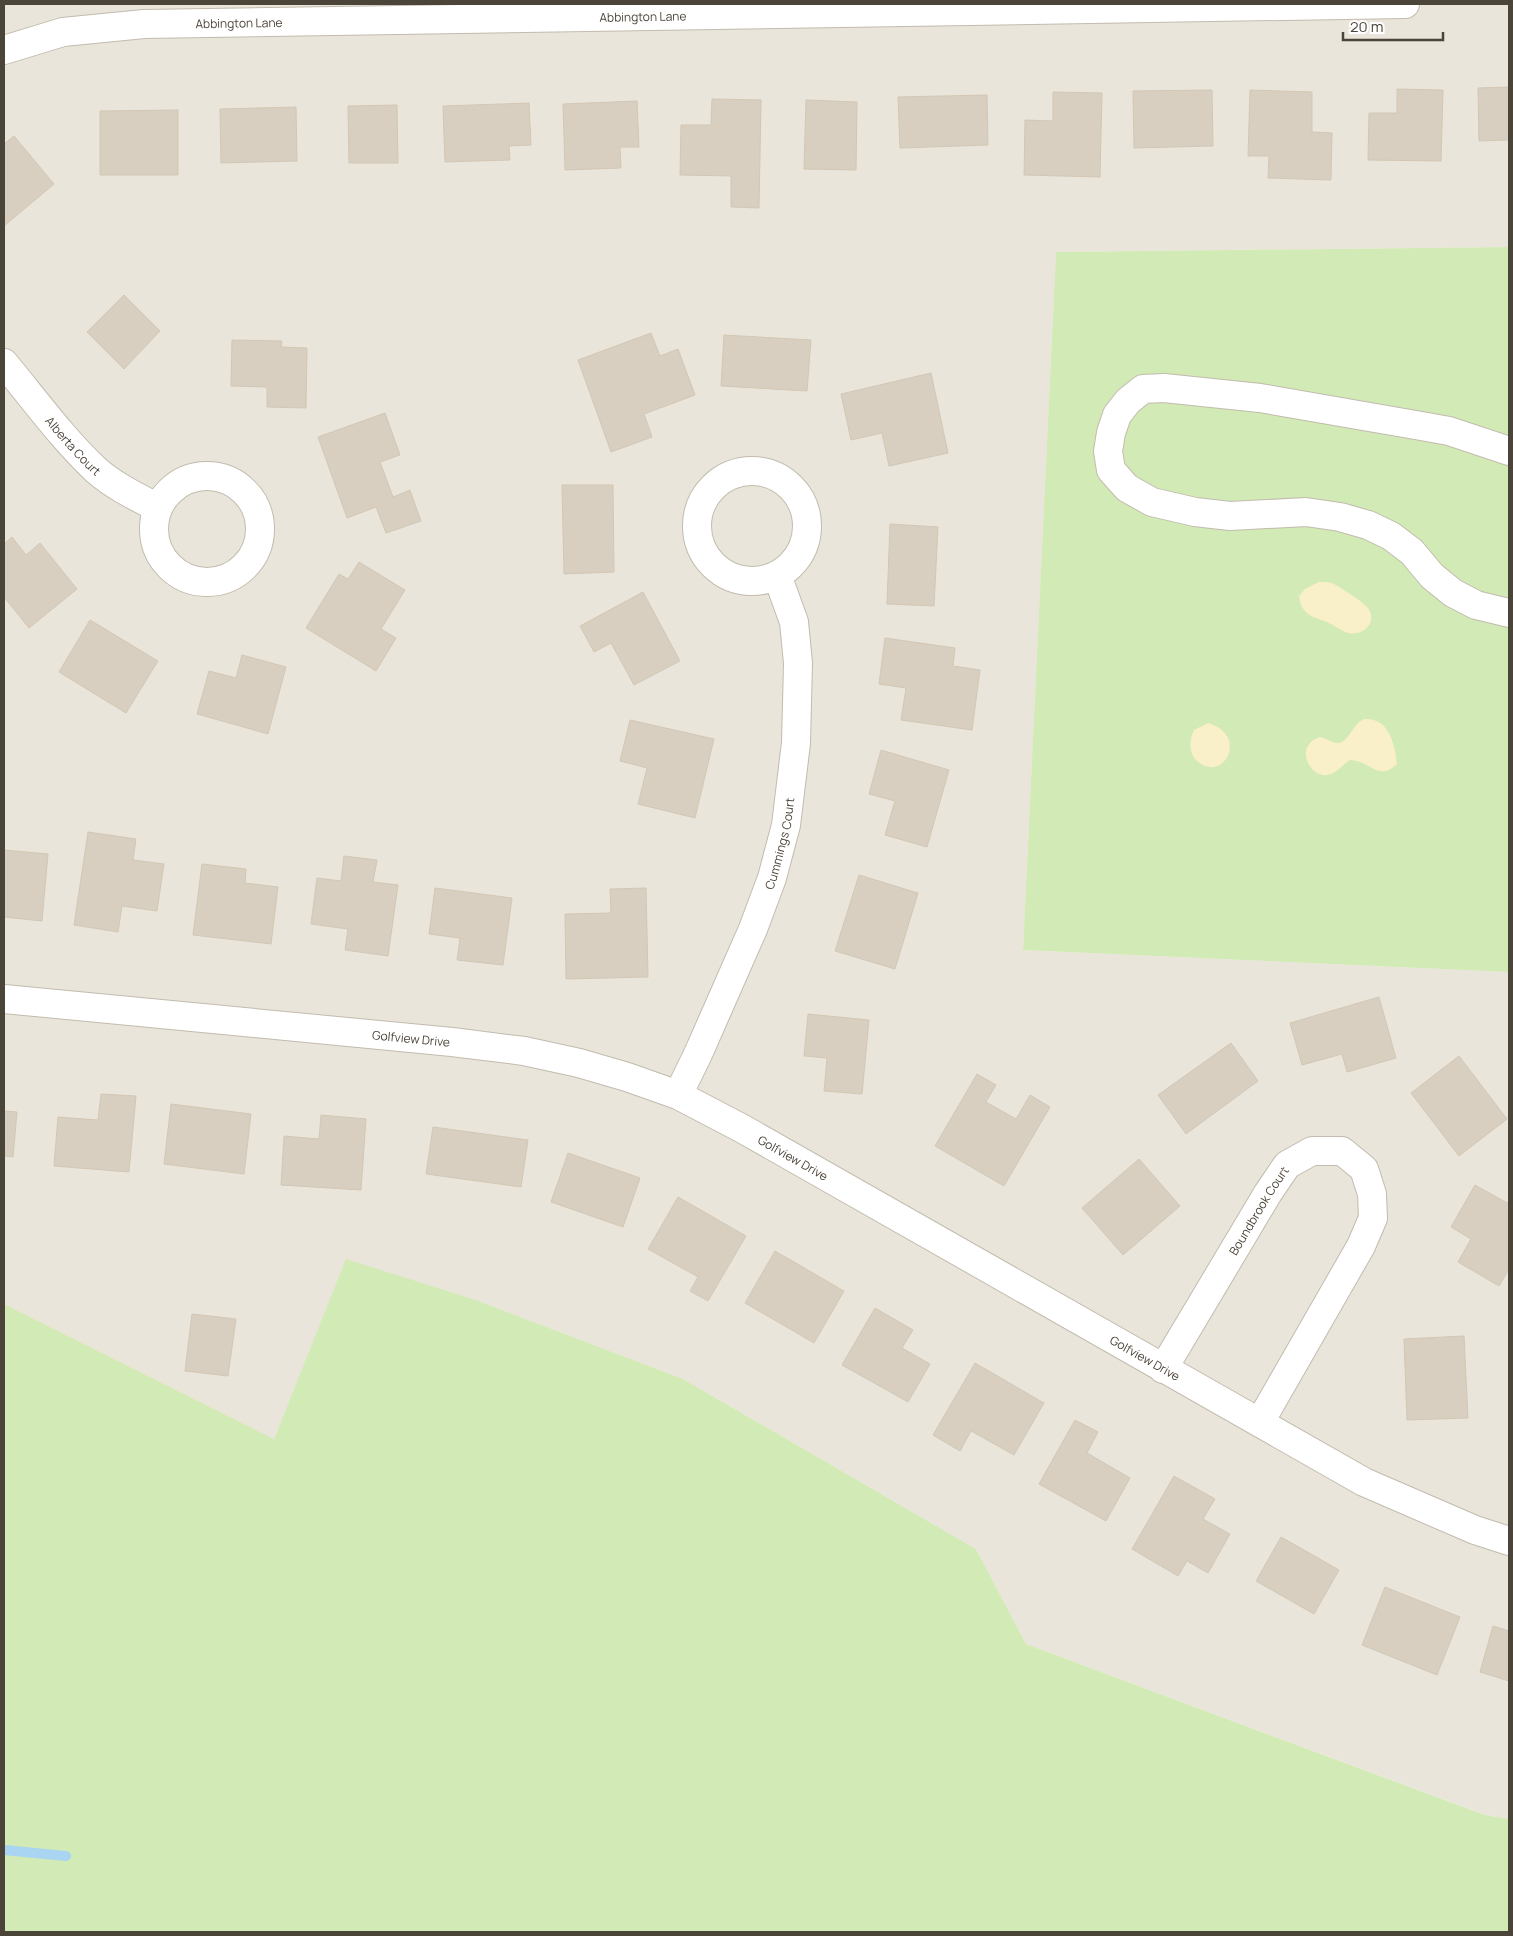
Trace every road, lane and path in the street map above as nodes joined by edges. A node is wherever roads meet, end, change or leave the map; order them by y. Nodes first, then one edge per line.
1 (1405, 4) edge
2 (4, 50) edge
3 (4, 363) edge
4 (1509, 451) edge
5 (158, 508) dead end
6 (777, 575) junction
7 (1509, 613) edge
8 (4, 999) edge
9 (678, 1094) junction
10 (1163, 1369) junction
11 (1260, 1422) junction
12 (1509, 1541) edge

1 - 2 street, Abbington Lane
3 - 5 street, Alberta Court
4 - 7 street
6 - 6 street
6 - 9 street, Cummings Court
8 - 9 street, Golfview Drive
9 - 10 street, Golfview Drive
10 - 11 street, Golfview Drive
10 - 11 street, Boundbrook Court
11 - 12 street, Golfview Drive

